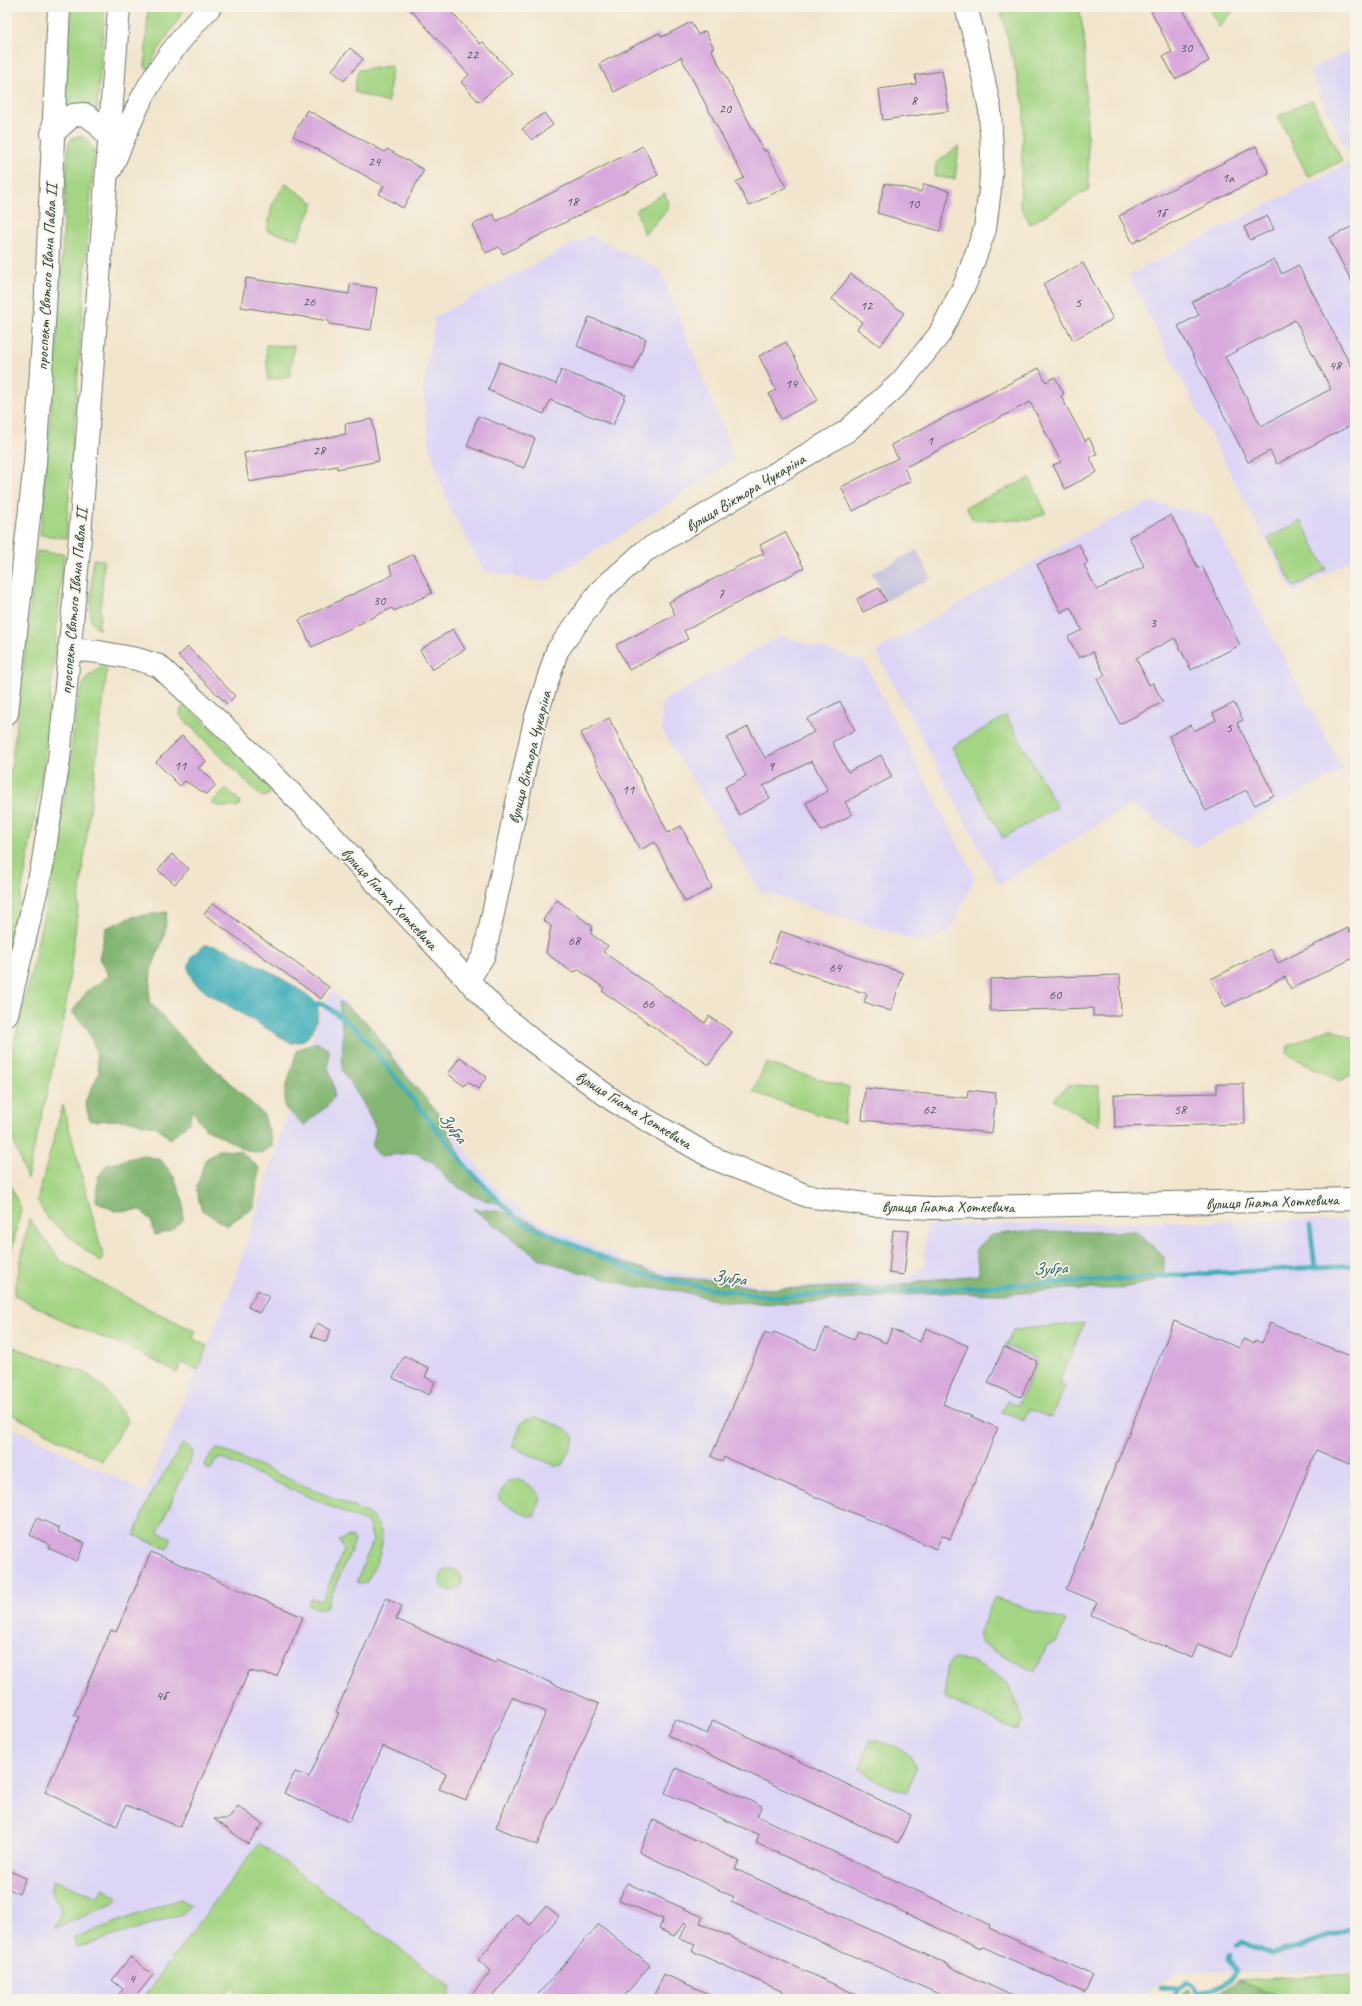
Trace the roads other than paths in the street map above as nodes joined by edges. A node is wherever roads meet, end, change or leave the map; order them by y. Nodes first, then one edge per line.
1 (59, 7) edge
2 (119, 7) edge
3 (210, 7) edge
4 (966, 7) edge
5 (52, 134) junction
6 (108, 136) junction
7 (105, 183) junction
8 (69, 649) junction
9 (7, 713) edge
10 (468, 981) junction
11 (7, 1014) edge
12 (1355, 1199) edge

1 - 5 street, проспект Святого Івана Павла II
2 - 6 street, проспект Святого Івана Павла II
3 - 7 street, проспект Святого Івана Павла II
4 - 10 street, вулиця Віктора Чукаріна
5 - 6 street
5 - 9 street, проспект Святого Івана Павла II
6 - 7 street, проспект Святого Івана Павла II
7 - 8 street, проспект Святого Івана Павла II
8 - 10 street, вулиця Гната Хоткевича
8 - 11 street, проспект Святого Івана Павла II
10 - 12 street, вулиця Гната Хоткевича

